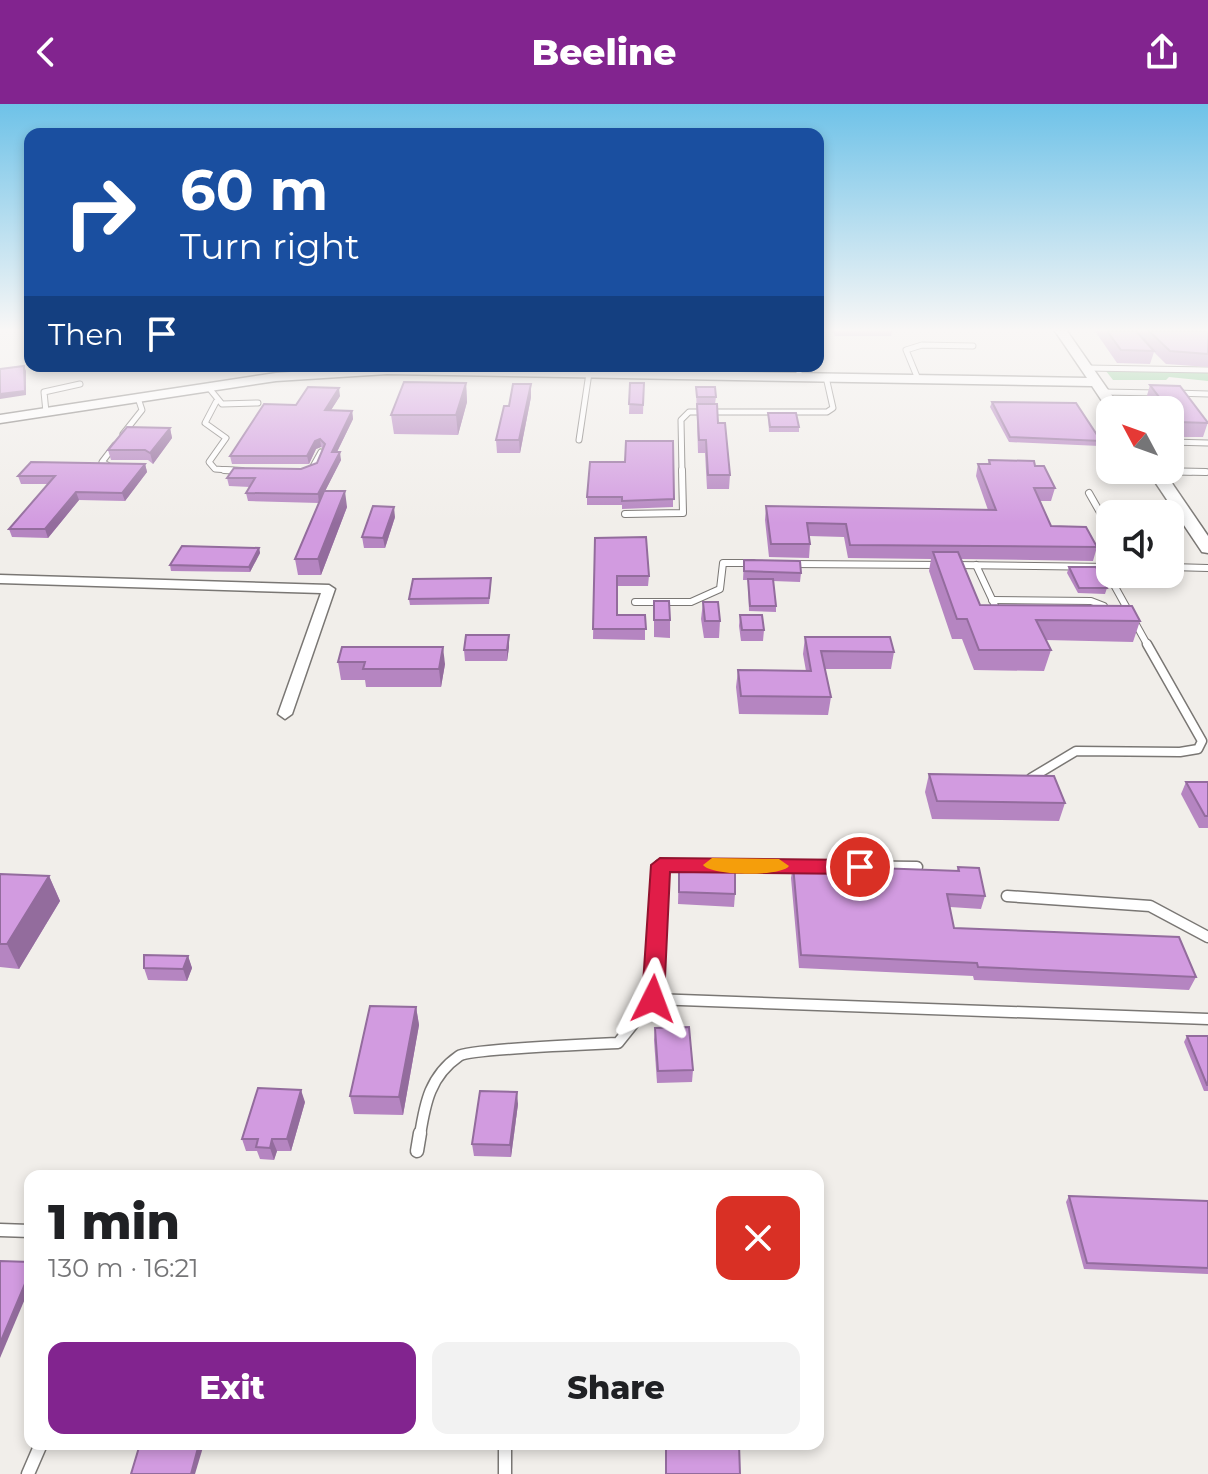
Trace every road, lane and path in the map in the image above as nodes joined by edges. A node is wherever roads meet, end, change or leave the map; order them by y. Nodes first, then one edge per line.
1 (44, 395) edge
2 (160, 395) edge
3 (212, 395) edge
4 (586, 395) edge
5 (830, 395) edge
6 (138, 398) junction
7 (216, 402) junction
8 (258, 403) dead end
9 (46, 412) junction
10 (0, 419) edge
11 (579, 440) dead end
12 (1184, 442) edge
13 (1208, 443) edge
14 (321, 452) edge
15 (122, 466) edge
16 (248, 471) edge
17 (302, 472) edge
18 (1184, 472) edge
19 (1207, 472) edge
20 (1165, 484) edge
21 (1089, 493) dead end
22 (1096, 505) edge
23 (625, 514) dead end
24 (1208, 548) edge
25 (755, 563) edge
26 (787, 564) edge
27 (976, 565) junction
28 (1096, 567) edge
29 (1184, 567) edge
30 (1208, 568) edge
31 (0, 579) edge
32 (1118, 588) edge
33 (992, 600) junction
34 (635, 602) dead end
35 (1007, 618) edge
36 (1105, 622) edge
37 (285, 714) dead end
38 (1023, 778) edge
39 (917, 867) edge
40 (1007, 896) dead end
41 (1208, 937) edge
42 (653, 999) junction
43 (1208, 1019) edge
44 (417, 1151) dead end
45 (0, 1230) edge
46 (24, 1231) edge
47 (38, 1450) edge
48 (505, 1450) edge
49 (28, 1474) edge
50 (505, 1474) edge

1 - 9 lane
2 - 6 street
3 - 7 lane
4 - 11 lane
5 - 23 lane
6 - 9 street
6 - 15 lane
7 - 8 lane
7 - 16 lane
9 - 10 street
12 - 13 lane
14 - 17 lane
18 - 19 lane
20 - 24 street
21 - 22 lane
25 - 34 lane
26 - 27 lane
27 - 28 lane
27 - 33 lane
29 - 30 lane
31 - 37 street
32 - 38 lane
33 - 35 lane
33 - 36 lane
39 - 42 lane
40 - 41 lane
42 - 43 lane
42 - 44 lane
45 - 46 lane
47 - 49 lane
48 - 50 lane

